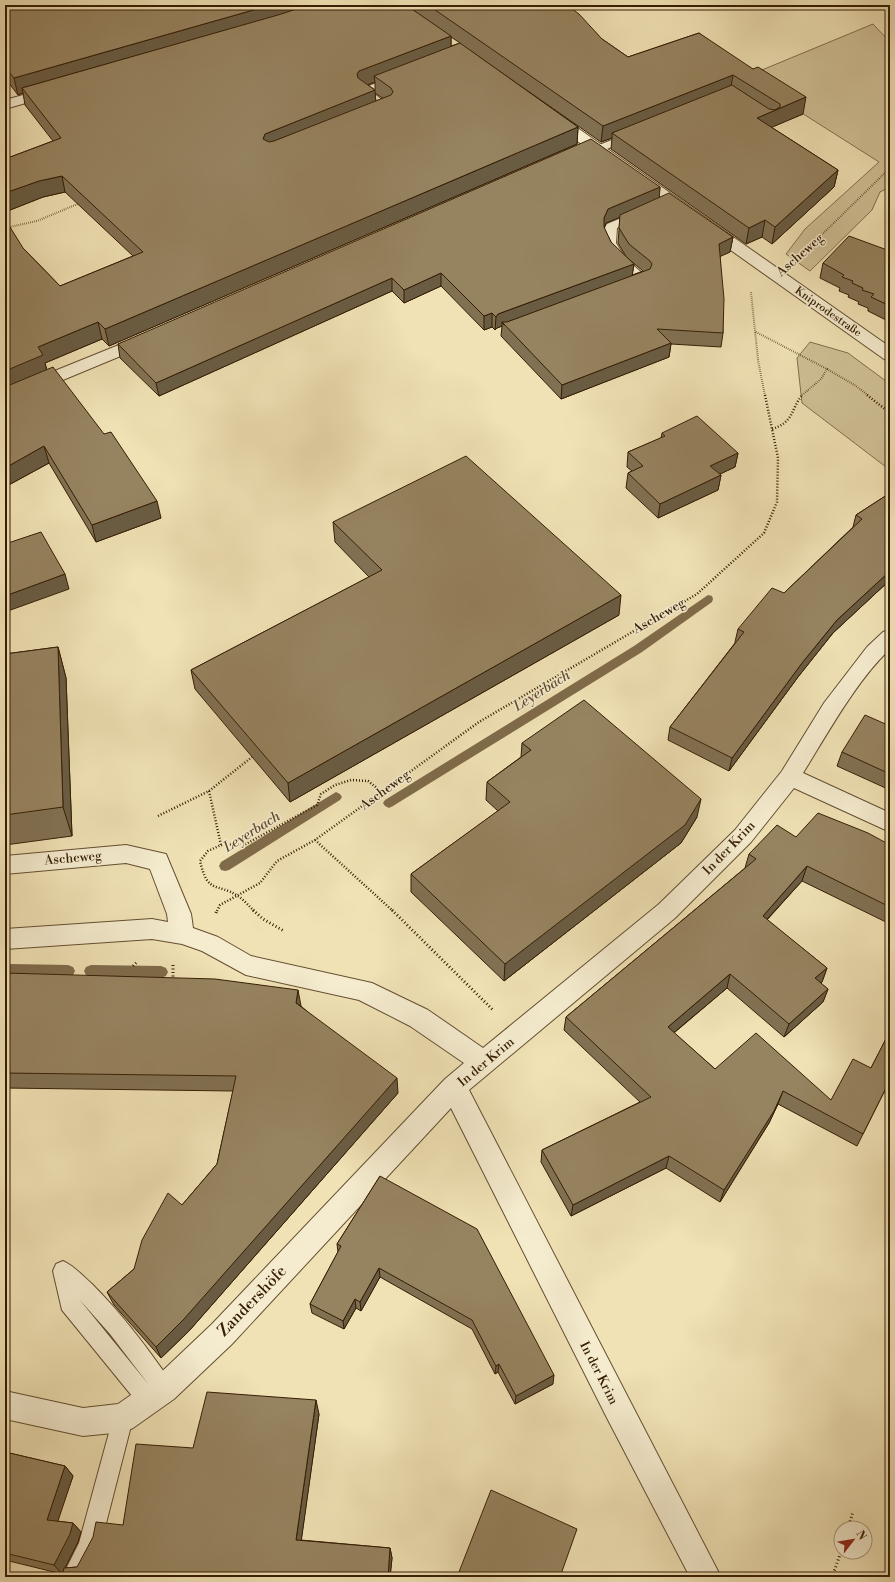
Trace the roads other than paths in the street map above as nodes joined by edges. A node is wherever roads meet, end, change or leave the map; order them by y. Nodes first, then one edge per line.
1 (406, 74) edge
2 (63, 88) edge
3 (5, 105) edge
4 (540, 108) edge
5 (365, 117) edge
6 (642, 131) edge
7 (589, 148) junction
8 (660, 205) junction
9 (621, 288) edge
10 (162, 332) edge
11 (890, 355) edge
12 (5, 398) edge
13 (890, 637) edge
14 (790, 777) junction
15 (890, 823) edge
16 (5, 865) edge
17 (190, 937) junction
18 (5, 939) edge
19 (484, 1063) junction
20 (454, 1087) junction
21 (156, 1395) junction
22 (5, 1405) edge
23 (124, 1418) junction
24 (73, 1577) edge
25 (706, 1577) edge

1 - 5 lane
2 - 3 street
4 - 7 street, Kniprodestraße
6 - 7 lane
7 - 8 street, Kniprodestraße
8 - 9 lane
8 - 11 street, Kniprodestraße
10 - 12 street
13 - 14 street, In der Krim
14 - 15 street
14 - 19 street, In der Krim
16 - 17 street, Ascheweg
17 - 18 street
17 - 19 street
19 - 20 street, In der Krim
20 - 21 street, Zandershöfe
20 - 25 street, In der Krim
21 - 21 lane
21 - 23 street, Zandershöfe
22 - 23 street
23 - 24 lane

